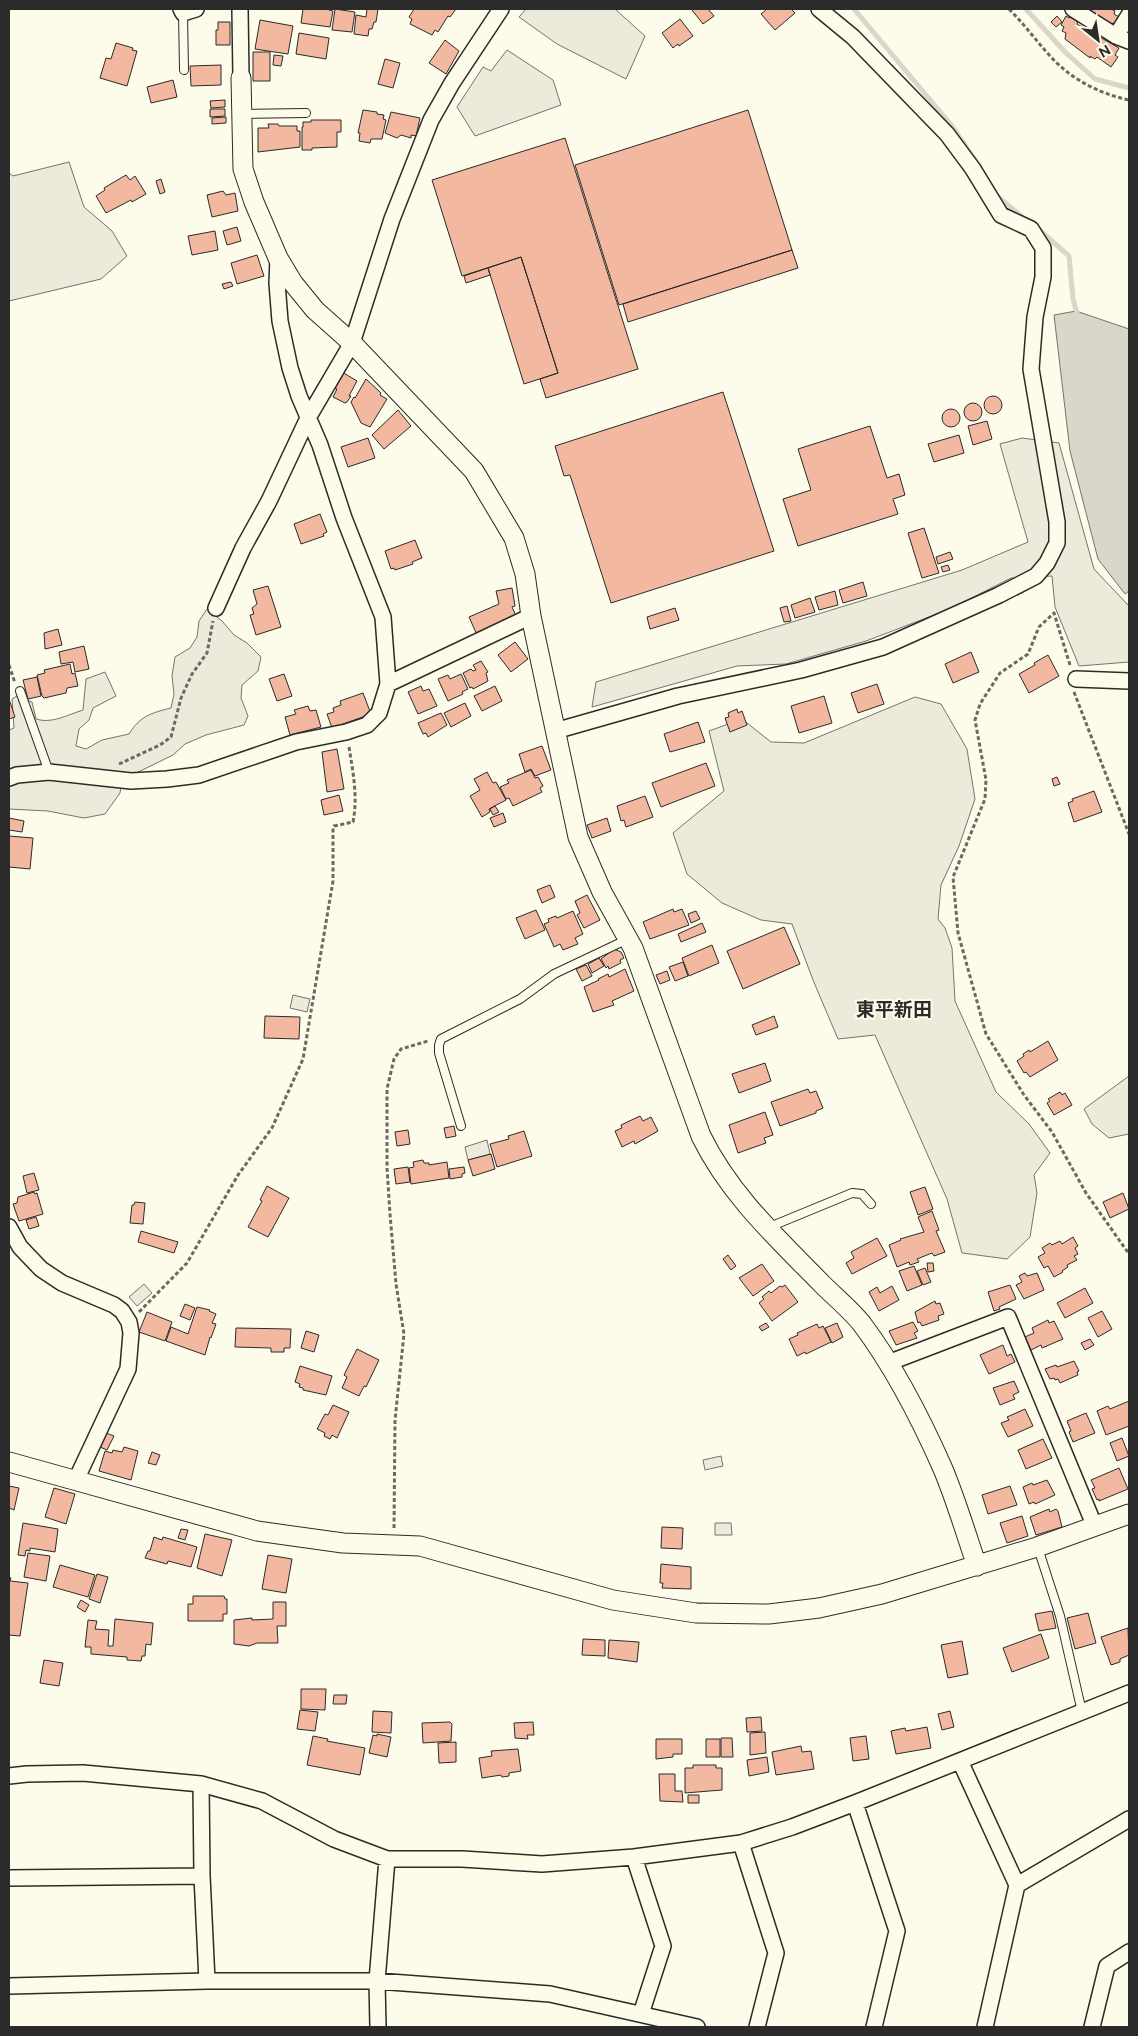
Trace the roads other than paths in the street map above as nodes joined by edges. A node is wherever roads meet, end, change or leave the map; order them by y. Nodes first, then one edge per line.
1 (240, 9) edge
2 (501, 9) edge
3 (819, 9) edge
4 (1073, 9) edge
5 (187, 10) edge
6 (1129, 15) edge
7 (1123, 39) edge
8 (184, 70) dead end
9 (241, 78) joint
10 (306, 113) dead end
11 (242, 114) junction
12 (278, 258) junction
13 (352, 343) junction
14 (308, 418) junction
15 (216, 608) road end
16 (531, 616) junction
17 (1076, 679) road end
18 (1129, 681) edge
19 (388, 684) junction
20 (20, 691) road end
21 (555, 731) junction
22 (49, 772) junction
23 (9, 778) edge
24 (628, 939) junction
25 (460, 1126) dead end
26 (871, 1204) dead end
27 (9, 1227) edge
28 (767, 1228) junction
29 (888, 1363) junction
30 (9, 1462) edge
31 (76, 1480) junction
32 (1129, 1514) edge
33 (1095, 1527) junction
34 (1037, 1547) junction
35 (977, 1566) junction
36 (1129, 1693) edge
37 (1082, 1712) junction
38 (960, 1761) junction
39 (9, 1776) edge
40 (201, 1784) junction
41 (855, 1803) junction
42 (1129, 1819) edge
43 (741, 1843) junction
44 (634, 1857) junction
45 (387, 1859) junction
46 (202, 1876) junction
47 (9, 1878) edge
48 (1017, 1885) junction
49 (1129, 1952) edge
50 (207, 1981) junction
51 (377, 1981) junction
52 (9, 1986) edge
53 (641, 2014) junction
54 (378, 2027) edge
55 (697, 2027) edge
56 (757, 2027) edge
57 (874, 2027) edge
58 (985, 2027) edge
59 (1092, 2027) edge

1 - 9 street
2 - 13 street
3 - 21 street
4 - 7 street
5 - 8 lane
6 - 7 street
9 - 11 street
10 - 11 lane
11 - 12 street
12 - 13 street
12 - 14 street
13 - 14 street
13 - 16 street
14 - 15 street
14 - 19 street
16 - 19 street
16 - 21 street
17 - 18 street
19 - 22 street
20 - 22 lane
21 - 24 street
22 - 23 street
24 - 25 lane
24 - 28 street
26 - 28 lane
27 - 31 street
28 - 29 street
29 - 33 street
29 - 35 street
30 - 31 street
31 - 35 street
32 - 33 street
33 - 34 street
34 - 35 street
34 - 37 lane
36 - 37 street
37 - 38 street
38 - 41 street
38 - 48 street
39 - 40 street
40 - 45 street
40 - 46 street
41 - 43 street
41 - 57 street
42 - 48 street
43 - 44 street
43 - 56 street
44 - 45 street
44 - 53 street
45 - 51 street
46 - 47 street
46 - 50 street
48 - 58 street
49 - 59 street
50 - 51 street
50 - 52 street
51 - 53 street
51 - 54 street
53 - 55 street

